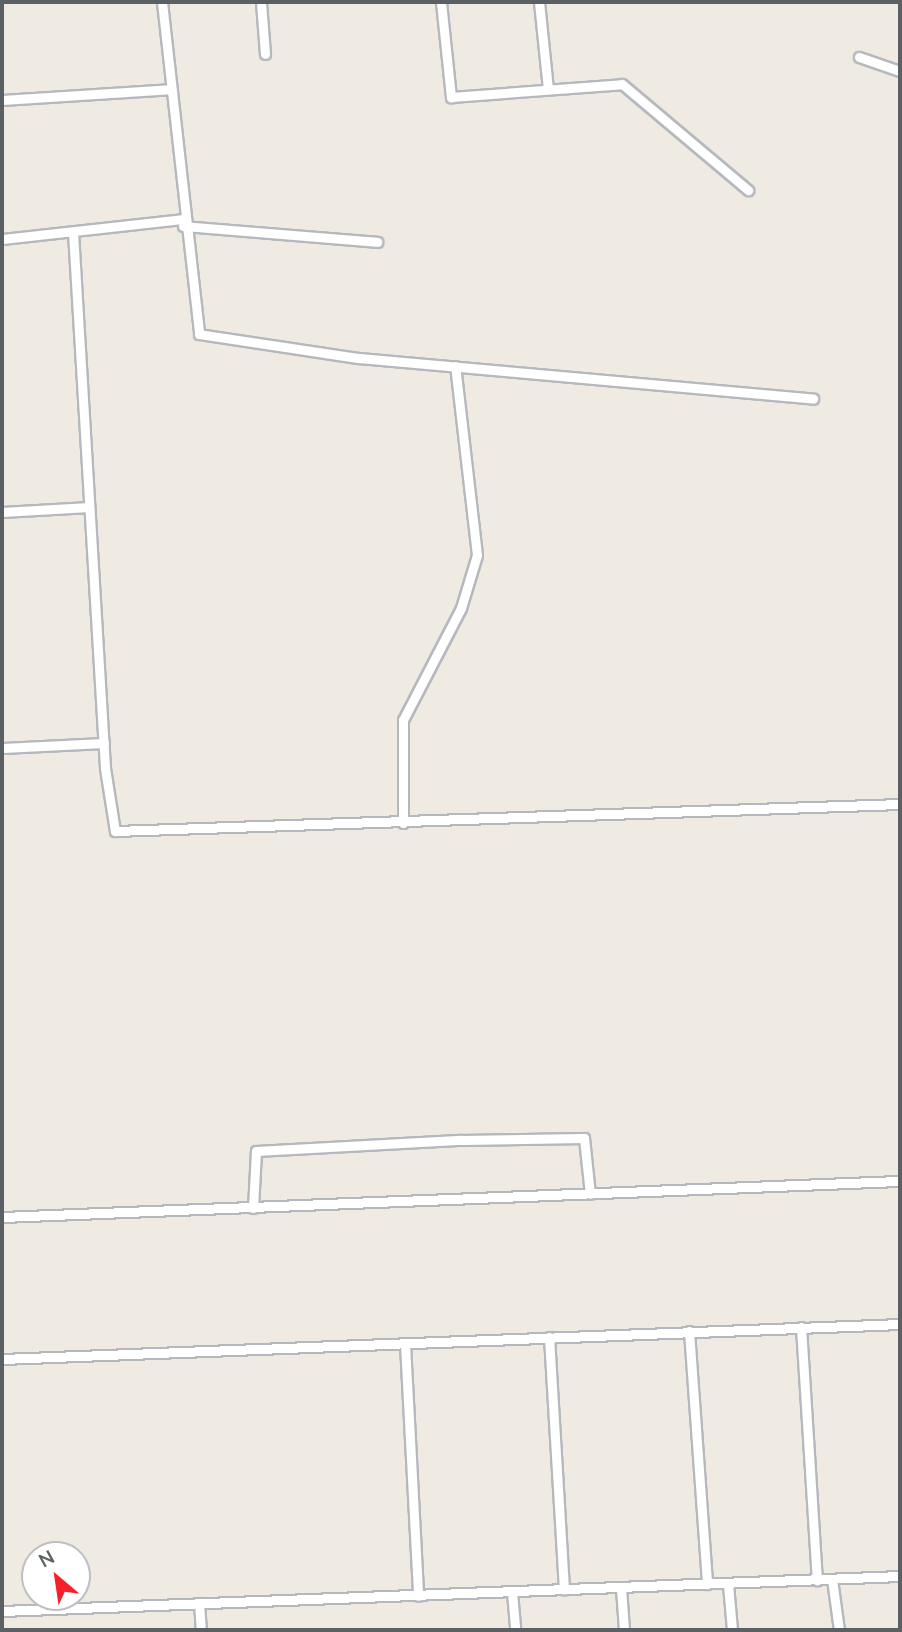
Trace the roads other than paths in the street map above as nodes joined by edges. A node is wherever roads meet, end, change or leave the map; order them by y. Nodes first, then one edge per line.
1 (162, 2) edge
2 (261, 2) edge
3 (441, 2) edge
4 (539, 2) edge
5 (265, 54) dead end
6 (859, 57) dead end
7 (900, 71) edge
8 (170, 89) junction
9 (548, 89) junction
10 (2, 100) edge
11 (748, 190) dead end
12 (183, 222) junction
13 (73, 232) junction
14 (2, 239) edge
15 (377, 242) dead end
16 (455, 366) junction
17 (813, 399) dead end
18 (89, 507) junction
19 (2, 512) edge
20 (104, 743) junction
21 (2, 748) edge
22 (900, 804) edge
23 (403, 823) junction
24 (900, 1181) edge
25 (590, 1194) junction
26 (253, 1208) junction
27 (2, 1217) edge
28 (900, 1324) edge
29 (802, 1327) junction
30 (689, 1331) junction
31 (549, 1337) junction
32 (405, 1344) junction
33 (2, 1359) edge
34 (900, 1576) edge
35 (832, 1579) junction
36 (817, 1580) junction
37 (706, 1584) junction
38 (728, 1584) junction
39 (621, 1588) junction
40 (564, 1590) junction
41 (512, 1592) junction
42 (418, 1596) junction
43 (200, 1603) junction
44 (2, 1611) edge
45 (201, 1630) edge
46 (515, 1630) edge
47 (624, 1630) edge
48 (732, 1630) edge
49 (839, 1630) edge

1 - 8 street
2 - 5 street
3 - 9 street
4 - 9 street
6 - 7 street
8 - 10 street
8 - 12 street
9 - 11 street
12 - 13 street
12 - 15 street
12 - 16 street
13 - 14 street
13 - 18 street
16 - 17 street
16 - 23 street
18 - 19 street
18 - 20 street
20 - 21 street
20 - 23 street
22 - 23 street
24 - 25 street
25 - 26 street
25 - 26 street
26 - 27 street
28 - 29 street
29 - 30 street
29 - 36 street
30 - 31 street
30 - 37 street
31 - 32 street
31 - 40 street
32 - 33 street
32 - 42 street
34 - 35 street
35 - 36 street
35 - 49 street
36 - 38 street
37 - 38 street
37 - 39 street
38 - 48 street
39 - 40 street
39 - 47 street
40 - 41 street
41 - 42 street
41 - 46 street
42 - 43 street
43 - 44 street
43 - 45 street

